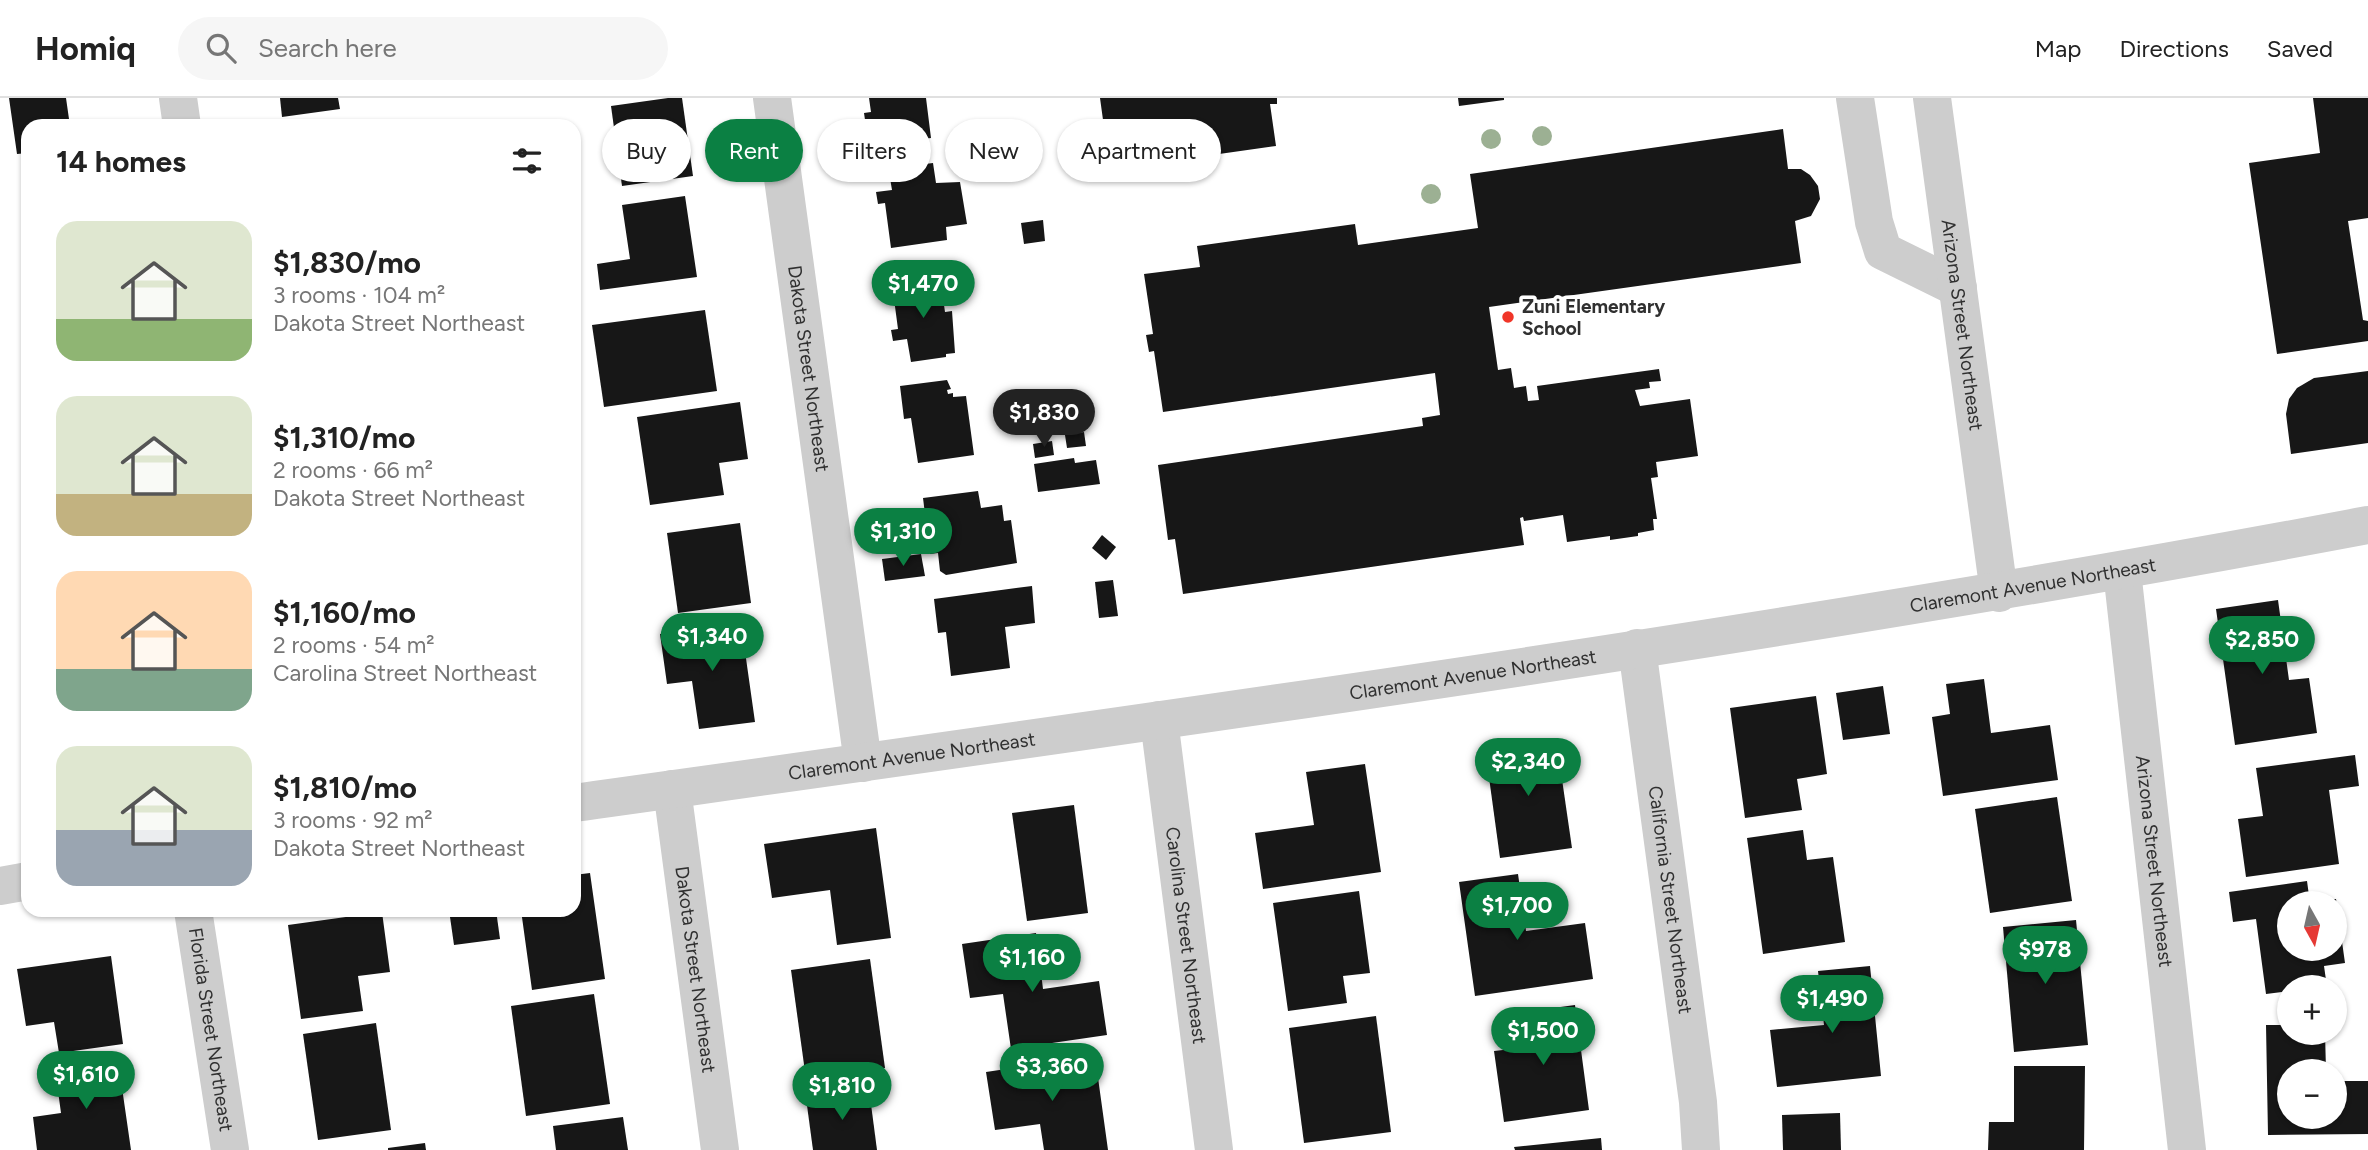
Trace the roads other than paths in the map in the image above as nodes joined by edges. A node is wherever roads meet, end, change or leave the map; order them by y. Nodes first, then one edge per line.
1 (178, 98) edge
2 (772, 98) edge
3 (1855, 98) edge
4 (1932, 98) edge
5 (181, 119) edge
6 (1958, 288) junction
7 (2368, 526) edge
8 (2122, 571) junction
9 (1999, 593) junction
10 (1637, 648) junction
11 (1159, 720) junction
12 (863, 763) junction
13 (672, 789) junction
14 (581, 802) edge
15 (21, 882) edge
16 (0, 886) edge
17 (194, 917) edge
18 (230, 1150) edge
19 (720, 1150) edge
20 (1214, 1150) edge
21 (1701, 1150) edge
22 (2187, 1150) edge

1 - 5 street
2 - 12 street, Dakota Street Northeast
3 - 6 street
4 - 6 street, Arizona Street Northeast
6 - 9 street, Arizona Street Northeast
7 - 8 street, Claremont Avenue Northeast
8 - 9 street, Claremont Avenue Northeast
8 - 22 street, Arizona Street Northeast
9 - 10 street, Claremont Avenue Northeast
10 - 11 street, Claremont Avenue Northeast
10 - 21 street, California Street Northeast
11 - 12 street, Claremont Avenue Northeast
11 - 20 street, Carolina Street Northeast
12 - 13 street, Claremont Avenue Northeast
13 - 14 street, Claremont Avenue Northeast
13 - 19 street, Dakota Street Northeast
15 - 16 street
17 - 18 street, Florida Street Northeast

